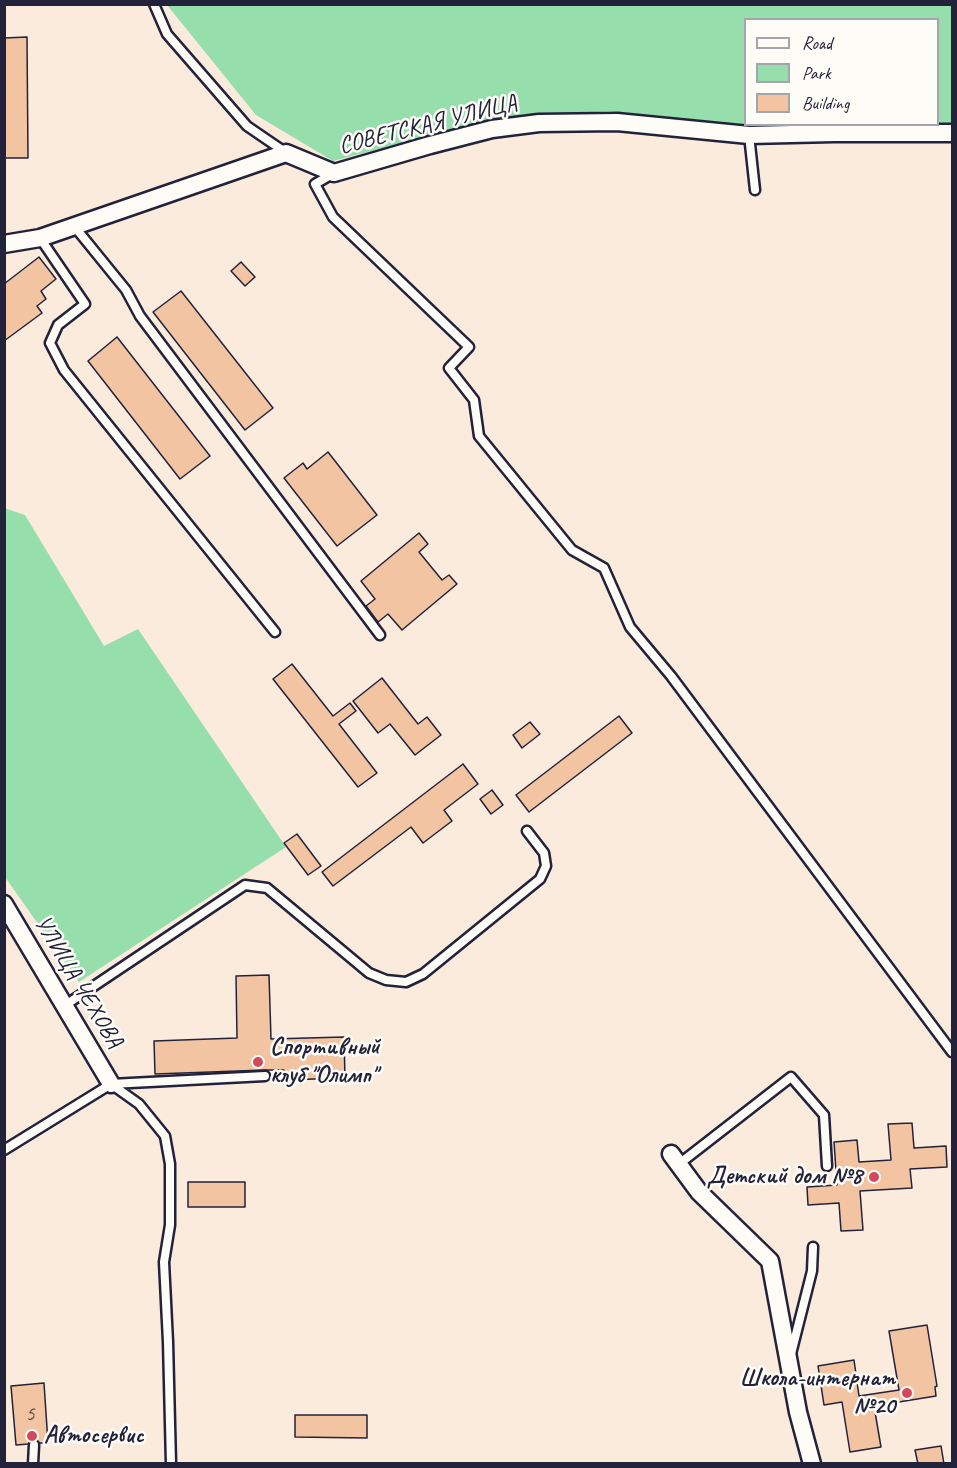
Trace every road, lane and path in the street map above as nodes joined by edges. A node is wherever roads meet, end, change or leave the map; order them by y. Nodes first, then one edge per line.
1 (154, 4) edge
2 (952, 133) edge
3 (749, 135) junction
4 (286, 153) junction
5 (334, 173) junction
6 (755, 190) dead end
7 (74, 226) junction
8 (40, 238) junction
9 (4, 244) edge
10 (275, 632) dead end
11 (380, 634) dead end
12 (526, 831) dead end
13 (4, 904) edge
14 (64, 1006) junction
15 (952, 1052) edge
16 (266, 1076) dead end
17 (111, 1084) junction
18 (4, 1150) edge
19 (675, 1159) joint
20 (827, 1166) dead end
21 (813, 1247) dead end
22 (789, 1363) junction
23 (34, 1445) dead end
24 (33, 1464) edge
25 (171, 1464) edge
26 (812, 1464) edge

1 - 4 lane
2 - 3 street, СОВЕТСКАЯ УЛИЦА
3 - 5 street, СОВЕТСКАЯ УЛИЦА
3 - 6 lane
4 - 5 street, СОВЕТСКАЯ УЛИЦА
4 - 7 street
5 - 15 lane
7 - 8 street
7 - 11 lane
8 - 9 street
8 - 10 lane
12 - 14 lane
13 - 14 street, УЛИЦА ЧЕХОВА
14 - 17 street, УЛИЦА ЧЕХОВА
16 - 17 lane
17 - 18 lane
17 - 25 lane
19 - 20 lane
19 - 22 street
21 - 22 lane
22 - 26 street
23 - 24 lane

